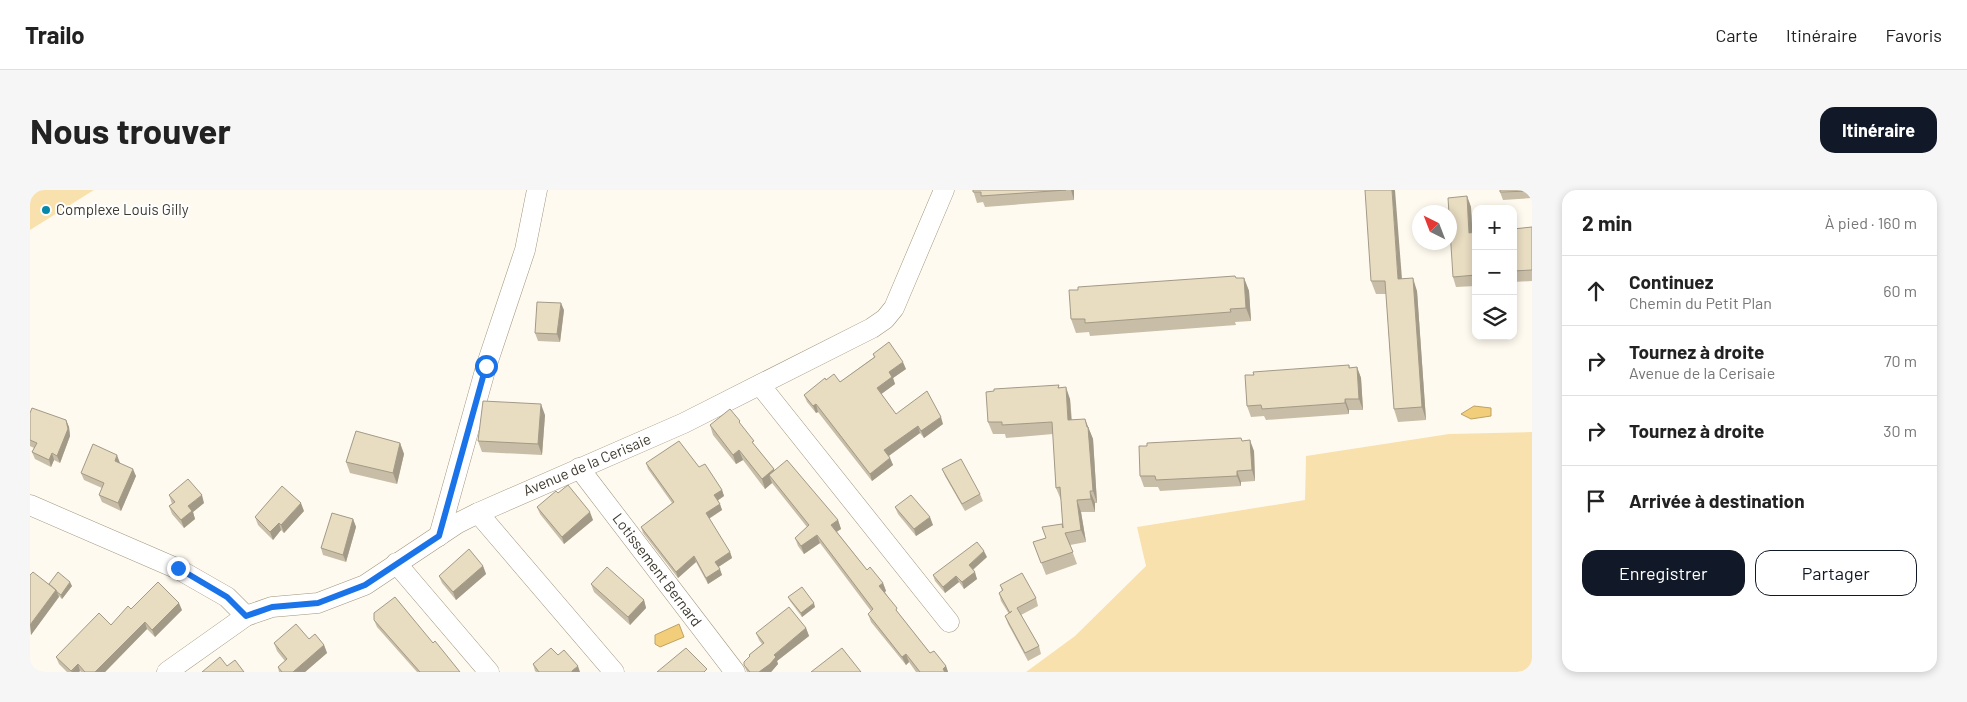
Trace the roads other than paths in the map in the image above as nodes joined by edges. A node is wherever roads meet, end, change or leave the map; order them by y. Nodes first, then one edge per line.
1 (537, 190) edge
2 (944, 190) edge
3 (760, 385) junction
4 (579, 468) junction
5 (30, 505) edge
6 (478, 513) junction
7 (439, 536) junction
8 (396, 563) junction
9 (246, 616) junction
10 (949, 622) dead end
11 (167, 672) edge
12 (489, 672) edge
13 (614, 672) edge
14 (735, 672) edge

1 - 7 street
2 - 3 street, Avenue de la Cerisaie
3 - 4 street, Avenue de la Cerisaie
3 - 10 street
4 - 6 street, Avenue de la Cerisaie
4 - 14 street, Lotissement Bernard
5 - 9 street
6 - 7 street, Avenue de la Cerisaie
6 - 13 street
7 - 8 street, Avenue de la Cerisaie
8 - 9 street, Avenue de la Cerisaie
8 - 12 street
9 - 11 street, Avenue de la Cerisaie

